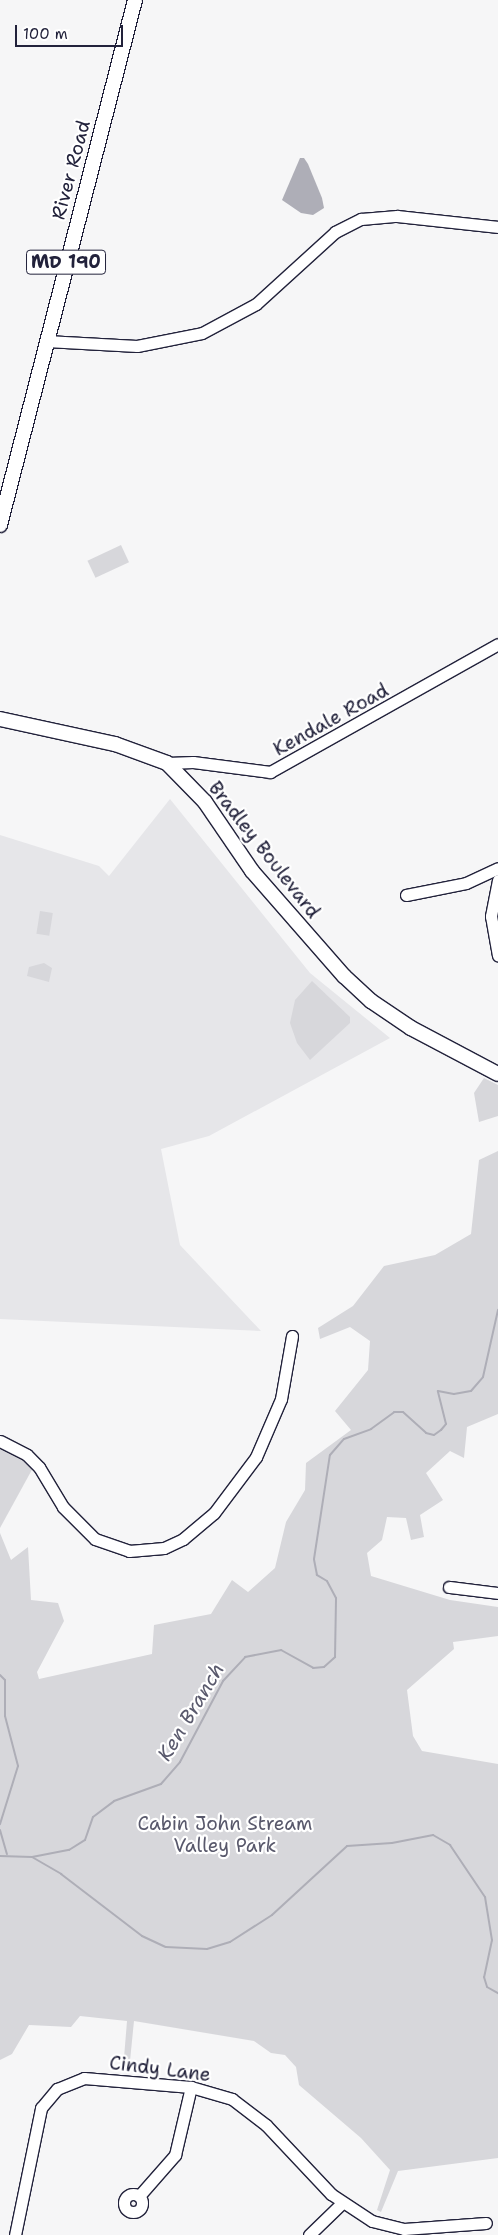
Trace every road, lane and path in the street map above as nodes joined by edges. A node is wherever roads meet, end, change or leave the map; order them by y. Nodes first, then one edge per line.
1 (135, 0) edge
2 (498, 227) edge
3 (46, 341) junction
4 (0, 526) edge
5 (498, 644) edge
6 (0, 718) edge
7 (167, 764) junction
8 (498, 868) edge
9 (498, 880) edge
10 (406, 895) dead end
11 (498, 955) edge
12 (498, 1074) edge
13 (292, 1336) dead end
14 (0, 1442) edge
15 (449, 1587) dead end
16 (498, 1593) edge
17 (191, 2087) junction
18 (139, 2196) dead end
19 (342, 2203) junction
20 (486, 2223) dead end
21 (15, 2235) edge
22 (309, 2235) edge

1 - 3 main road, River Road / MD 190
2 - 3 street
3 - 4 main road, River Road / MD 190
5 - 7 street, Kendale Road
6 - 7 main road, Bradley Boulevard
7 - 12 main road, Bradley Boulevard
8 - 10 street
9 - 11 street
13 - 14 street
15 - 16 street
17 - 18 street
17 - 19 street, Cindy Lane
17 - 21 street, Cindy Lane
19 - 20 street, Cindy Lane
19 - 22 street

